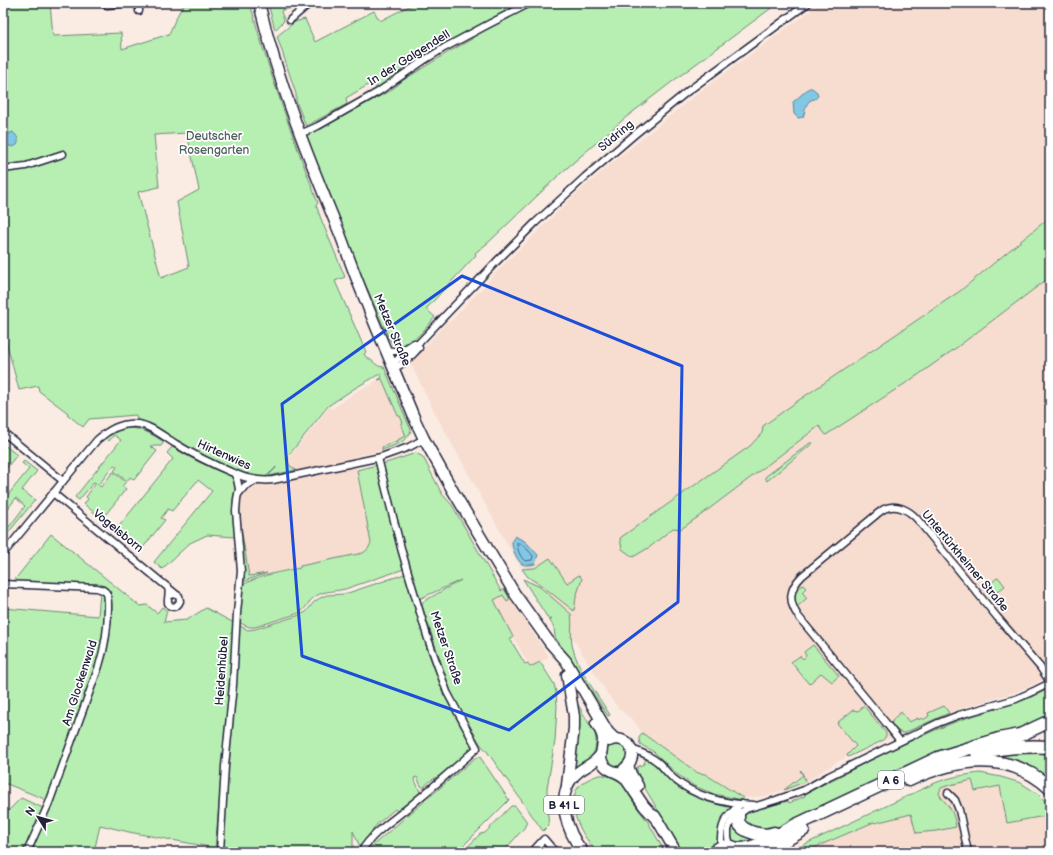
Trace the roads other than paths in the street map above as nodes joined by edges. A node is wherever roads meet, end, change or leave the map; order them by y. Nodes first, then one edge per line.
1 (103, 3) edge
2 (128, 3) edge
3 (139, 3) edge
4 (259, 3) edge
5 (310, 3) edge
6 (530, 3) edge
7 (808, 3) edge
8 (139, 11) dead end
9 (290, 20) dead end
10 (300, 134) junction
11 (63, 154) dead end
12 (3, 169) edge
13 (455, 305) junction
14 (422, 338) junction
15 (386, 350) junction
16 (393, 366) junction
17 (3, 432) edge
18 (424, 439) junction
19 (378, 458) junction
20 (234, 473) junction
21 (258, 480) junction
22 (63, 481) junction
23 (53, 493) junction
24 (239, 493) junction
25 (3, 554) edge
26 (3, 584) edge
27 (168, 587) junction
28 (177, 594) junction
29 (169, 596) junction
30 (550, 643) junction
31 (568, 676) junction
32 (1050, 683) edge
33 (1050, 722) edge
34 (615, 739) junction
35 (900, 741) junction
36 (1050, 741) edge
37 (981, 745) junction
38 (1050, 747) edge
39 (631, 749) junction
40 (601, 751) junction
41 (628, 766) junction
42 (610, 769) junction
43 (922, 774) junction
44 (567, 787) junction
45 (1050, 788) edge
46 (948, 793) dead end
47 (758, 805) junction
48 (739, 809) junction
49 (658, 821) junction
50 (798, 828) junction
51 (717, 849) edge
52 (736, 849) edge
53 (27, 852) edge
54 (220, 852) edge
55 (361, 852) edge
56 (532, 852) edge
57 (555, 852) edge
58 (583, 852) edge
59 (591, 852) edge
60 (676, 852) edge
61 (752, 852) edge
62 (768, 852) edge
63 (968, 852) edge

1 - 2 street
3 - 8 street
4 - 10 main road, Metzer Straße
5 - 9 street
6 - 10 street, In der Galgendell
7 - 13 street, Südring
10 - 15 main road, Metzer Straße
11 - 12 street
13 - 14 street, Südring
13 - 16 street, Südring
14 - 15 street, Südring
14 - 16 street, Südring
15 - 16 main road, Metzer Straße
16 - 18 main road, Metzer Straße
17 - 22 street
18 - 19 street, Hirtenwies
18 - 30 main road, Metzer Straße
19 - 21 street, Hirtenwies
19 - 55 street, Metzer Straße
20 - 21 street, Hirtenwies
20 - 22 street, Hirtenwies
20 - 24 street, Heidenhübel
21 - 24 street
22 - 23 street, Hirtenwies
23 - 25 street, Hirtenwies
23 - 27 street, Vogelsborn
24 - 54 street, Heidenhübel
26 - 53 street, Am Glockenwald
27 - 28 street, Vogelsborn
27 - 29 street
28 - 29 street
28 - 29 street
30 - 31 main road, Metzer Straße
30 - 34 main road, Metzer Straße
31 - 40 main road, Metzer Straße
31 - 44 main road
32 - 35 street, Untertürkheimer Straße
32 - 35 street, Untertürkheimer Straße
33 - 37 highway, A 6
34 - 39 main road, Metzer Straße
34 - 40 main road
35 - 47 street, Untertürkheimer Straße
36 - 37 highway, A 6
37 - 50 highway, A 6
38 - 43 highway, A 6
39 - 41 main road
39 - 48 street, Untertürkheimer Straße
40 - 42 main road, Metzer Straße
40 - 44 main road, B 41 L
41 - 42 main road
41 - 49 main road
42 - 49 main road
42 - 59 main road, B 41 L
43 - 45 highway, A 6
43 - 50 highway, A 6
44 - 58 main road, B 41 L
46 - 63 street
47 - 48 street, Untertürkheimer Straße
47 - 48 street, Untertürkheimer Straße
48 - 50 highway
48 - 51 street, Untertürkheimer Straße
48 - 52 street
49 - 60 main road
50 - 52 highway
50 - 61 highway
50 - 62 highway, A 6
51 - 52 main road
56 - 57 street

